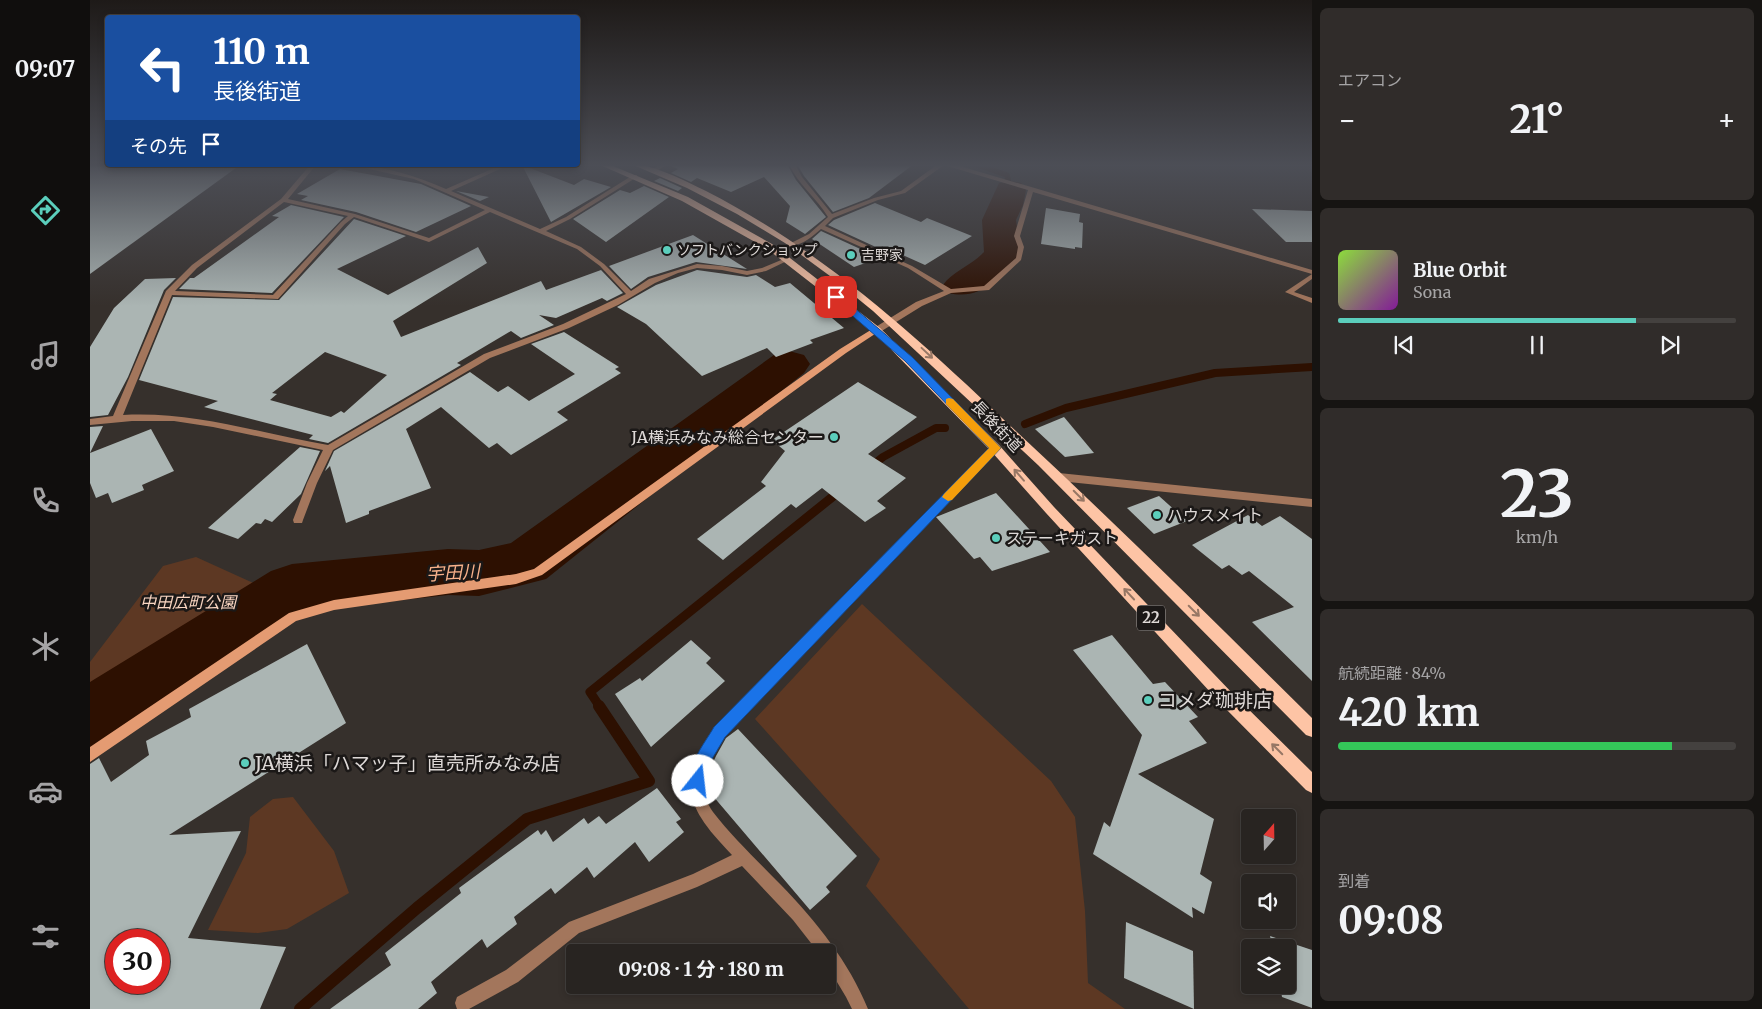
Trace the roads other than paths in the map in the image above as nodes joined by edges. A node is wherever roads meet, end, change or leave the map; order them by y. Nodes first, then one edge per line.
1 (269, 211) edge
2 (334, 211) edge
3 (487, 211) edge
4 (492, 211) edge
5 (579, 211) edge
6 (708, 211) edge
7 (740, 211) edge
8 (828, 211) edge
9 (846, 211) edge
10 (1024, 211) edge
11 (1100, 211) edge
12 (352, 215) junction
13 (831, 217) junction
14 (820, 226) junction
15 (540, 231) junction
16 (793, 244) junction
17 (788, 259) junction
18 (1312, 272) edge
19 (1312, 276) edge
20 (950, 291) junction
21 (169, 293) junction
22 (629, 293) junction
23 (1312, 301) edge
24 (892, 320) junction
25 (877, 330) junction
26 (117, 418) junction
27 (90, 422) edge
28 (329, 448) junction
29 (995, 448) junction
30 (1060, 477) junction
31 (1312, 503) edge
32 (298, 520) dead end
33 (1312, 729) edge
34 (90, 755) edge
35 (1312, 784) edge
36 (744, 857) junction
37 (821, 944) edge
38 (836, 967) edge
39 (463, 1003) dead end
40 (860, 1009) edge

1 - 21 street
2 - 12 street
3 - 12 street
4 - 15 street
5 - 15 street
6 - 17 main road, 長後街道 / 22
7 - 16 main road, 長後街道 / 22
8 - 13 street
9 - 13 street
10 - 20 street
11 - 18 street
12 - 21 street
13 - 14 street
14 - 16 street
14 - 20 street
15 - 22 street
16 - 24 main road, 長後街道 / 22
17 - 22 street
17 - 25 main road, 長後街道 / 22
19 - 23 street
20 - 24 street
21 - 26 street
22 - 28 street
24 - 25 street
24 -> 30 main road, 長後街道 / 22
25 - 29 main road, 長後街道 / 22
25 - 34 street
26 - 27 street
26 - 28 street
28 - 32 street
35 -> 29 main road, 長後街道 / 22
29 - 36 street
30 - 31 street
30 -> 33 main road, 長後街道 / 22
36 - 37 street
36 - 39 street
38 - 40 street

